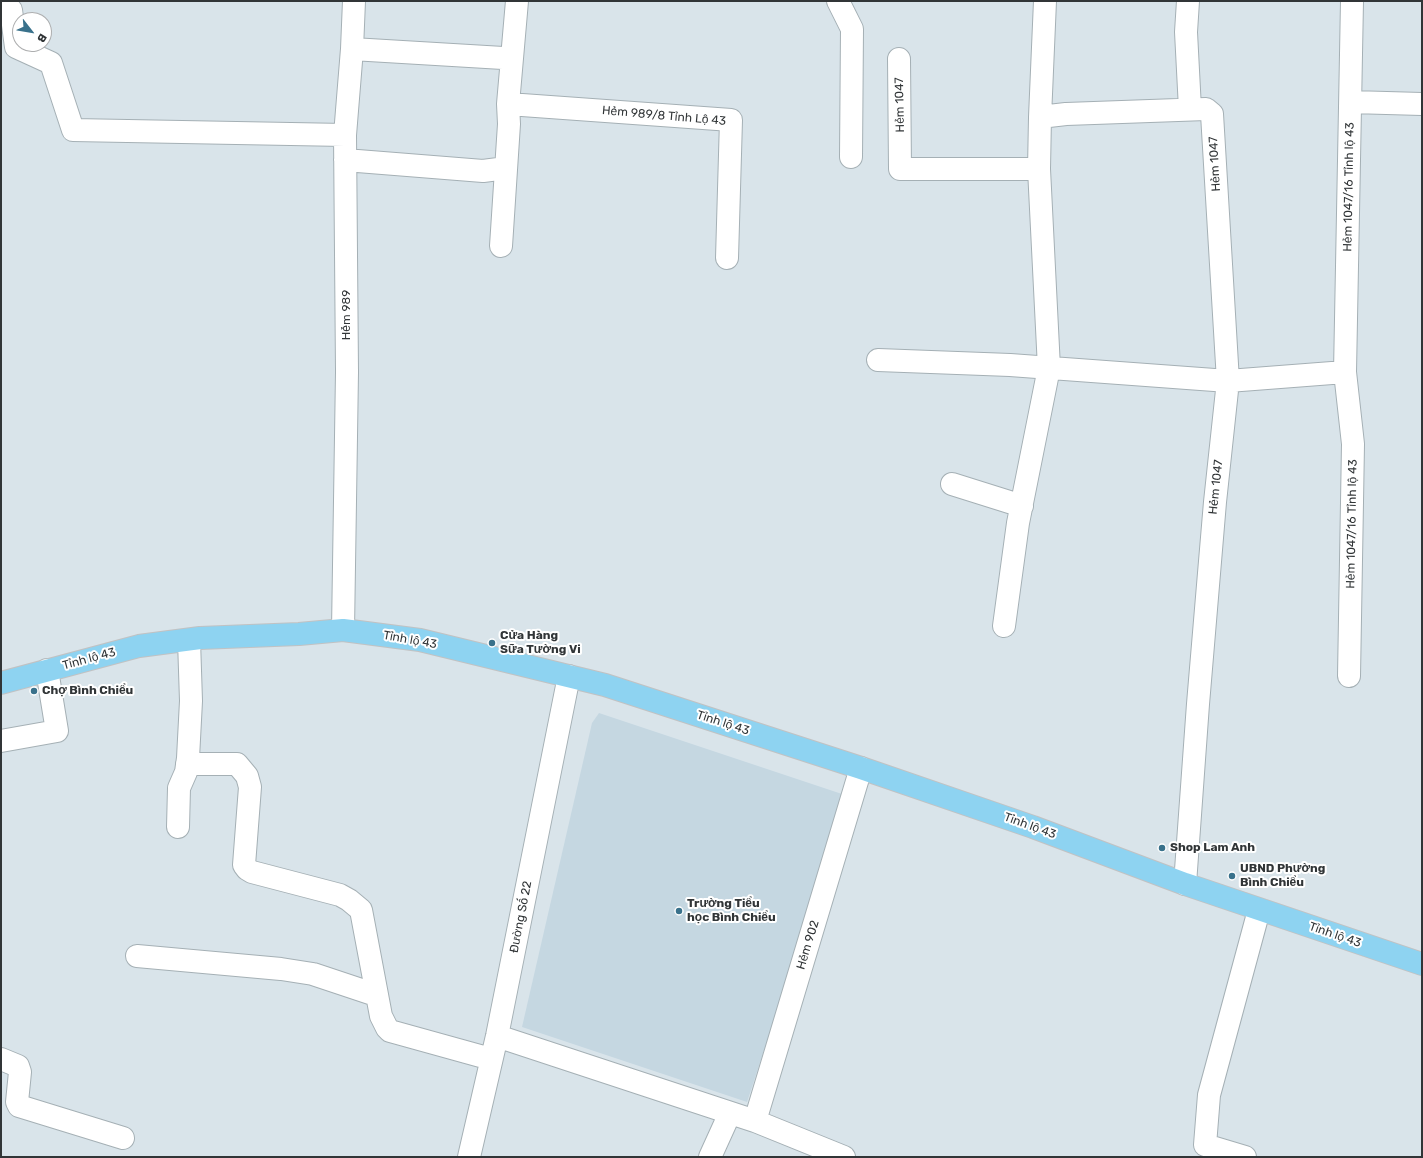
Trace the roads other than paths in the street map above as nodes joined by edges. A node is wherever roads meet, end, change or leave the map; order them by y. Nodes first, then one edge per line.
1 (354, 1) edge
2 (517, 1) edge
3 (838, 1) edge
4 (1045, 1) edge
5 (1188, 1) edge
6 (1352, 1) edge
7 (1, 10) edge
8 (352, 49) junction
9 (899, 59) dead end
10 (511, 67) junction
11 (1351, 102) junction
12 (508, 104) junction
13 (1422, 104) edge
14 (1190, 110) junction
15 (1040, 117) junction
16 (345, 135) junction
17 (851, 157) dead end
18 (345, 160) junction
19 (506, 168) junction
20 (1040, 169) junction
21 (501, 246) dead end
22 (727, 258) dead end
23 (878, 360) dead end
24 (1049, 368) junction
25 (1346, 372) junction
26 (1228, 381) junction
27 (952, 484) dead end
28 (1022, 506) junction
29 (1004, 626) dead end
30 (343, 630) junction
31 (189, 640) junction
32 (47, 670) junction
33 (569, 676) junction
34 (1349, 676) dead end
35 (1, 683) edge
36 (1, 741) edge
37 (187, 764) junction
38 (860, 768) junction
39 (178, 827) dead end
40 (1185, 884) junction
41 (1259, 910) junction
42 (137, 956) dead end
43 (1422, 964) edge
44 (376, 995) junction
45 (497, 1036) junction
46 (1, 1059) edge
47 (491, 1059) junction
48 (730, 1113) junction
49 (755, 1121) junction
50 (123, 1138) dead end
51 (469, 1157) edge
52 (710, 1157) edge
53 (844, 1157) edge
54 (1246, 1157) edge

1 - 8 street, Hẻm 989
2 - 10 street
3 - 17 street
4 - 15 street
5 - 14 street
6 - 11 street, Hẻm 1047/16 Tỉnh lộ 43
7 - 16 street
8 - 10 street
8 - 16 street, Hẻm 989
9 - 20 street, Hẻm 1047
10 - 12 street
11 - 13 street
11 - 25 street, Hẻm 1047/16 Tỉnh lộ 43
12 - 19 street
12 - 22 street, Hẻm 989/8 Tỉnh Lộ 43
14 - 15 street, Hẻm 1047
14 - 26 street, Hẻm 1047
15 - 20 street
16 - 18 street, Hẻm 989
18 - 19 street
18 - 30 street, Hẻm 989
19 - 21 street
20 - 24 street
23 - 24 street
24 - 26 street
24 - 28 street
25 - 26 street
25 - 34 street, Hẻm 1047/16 Tỉnh lộ 43
26 - 40 street, Hẻm 1047
27 - 28 street
28 - 29 street
30 - 31 main road, Tỉnh lộ 43
30 - 33 main road, Tỉnh lộ 43
31 - 32 main road, Tỉnh lộ 43
31 - 37 street
32 - 35 main road, Tỉnh lộ 43
32 - 36 street
33 - 38 main road, Tỉnh lộ 43
33 - 45 street, Đường Số 22
37 - 39 street
37 - 44 street
38 - 40 main road, Tỉnh lộ 43
38 - 49 street, Hẻm 902
40 - 41 main road, Tỉnh lộ 43
41 - 43 main road, Tỉnh lộ 43
41 - 54 street
42 - 44 street
44 - 47 street
45 - 47 street, Đường Số 22
45 - 48 street
46 - 50 street
47 - 51 street, Đường Số 22
48 - 49 street
48 - 52 street
49 - 53 street

